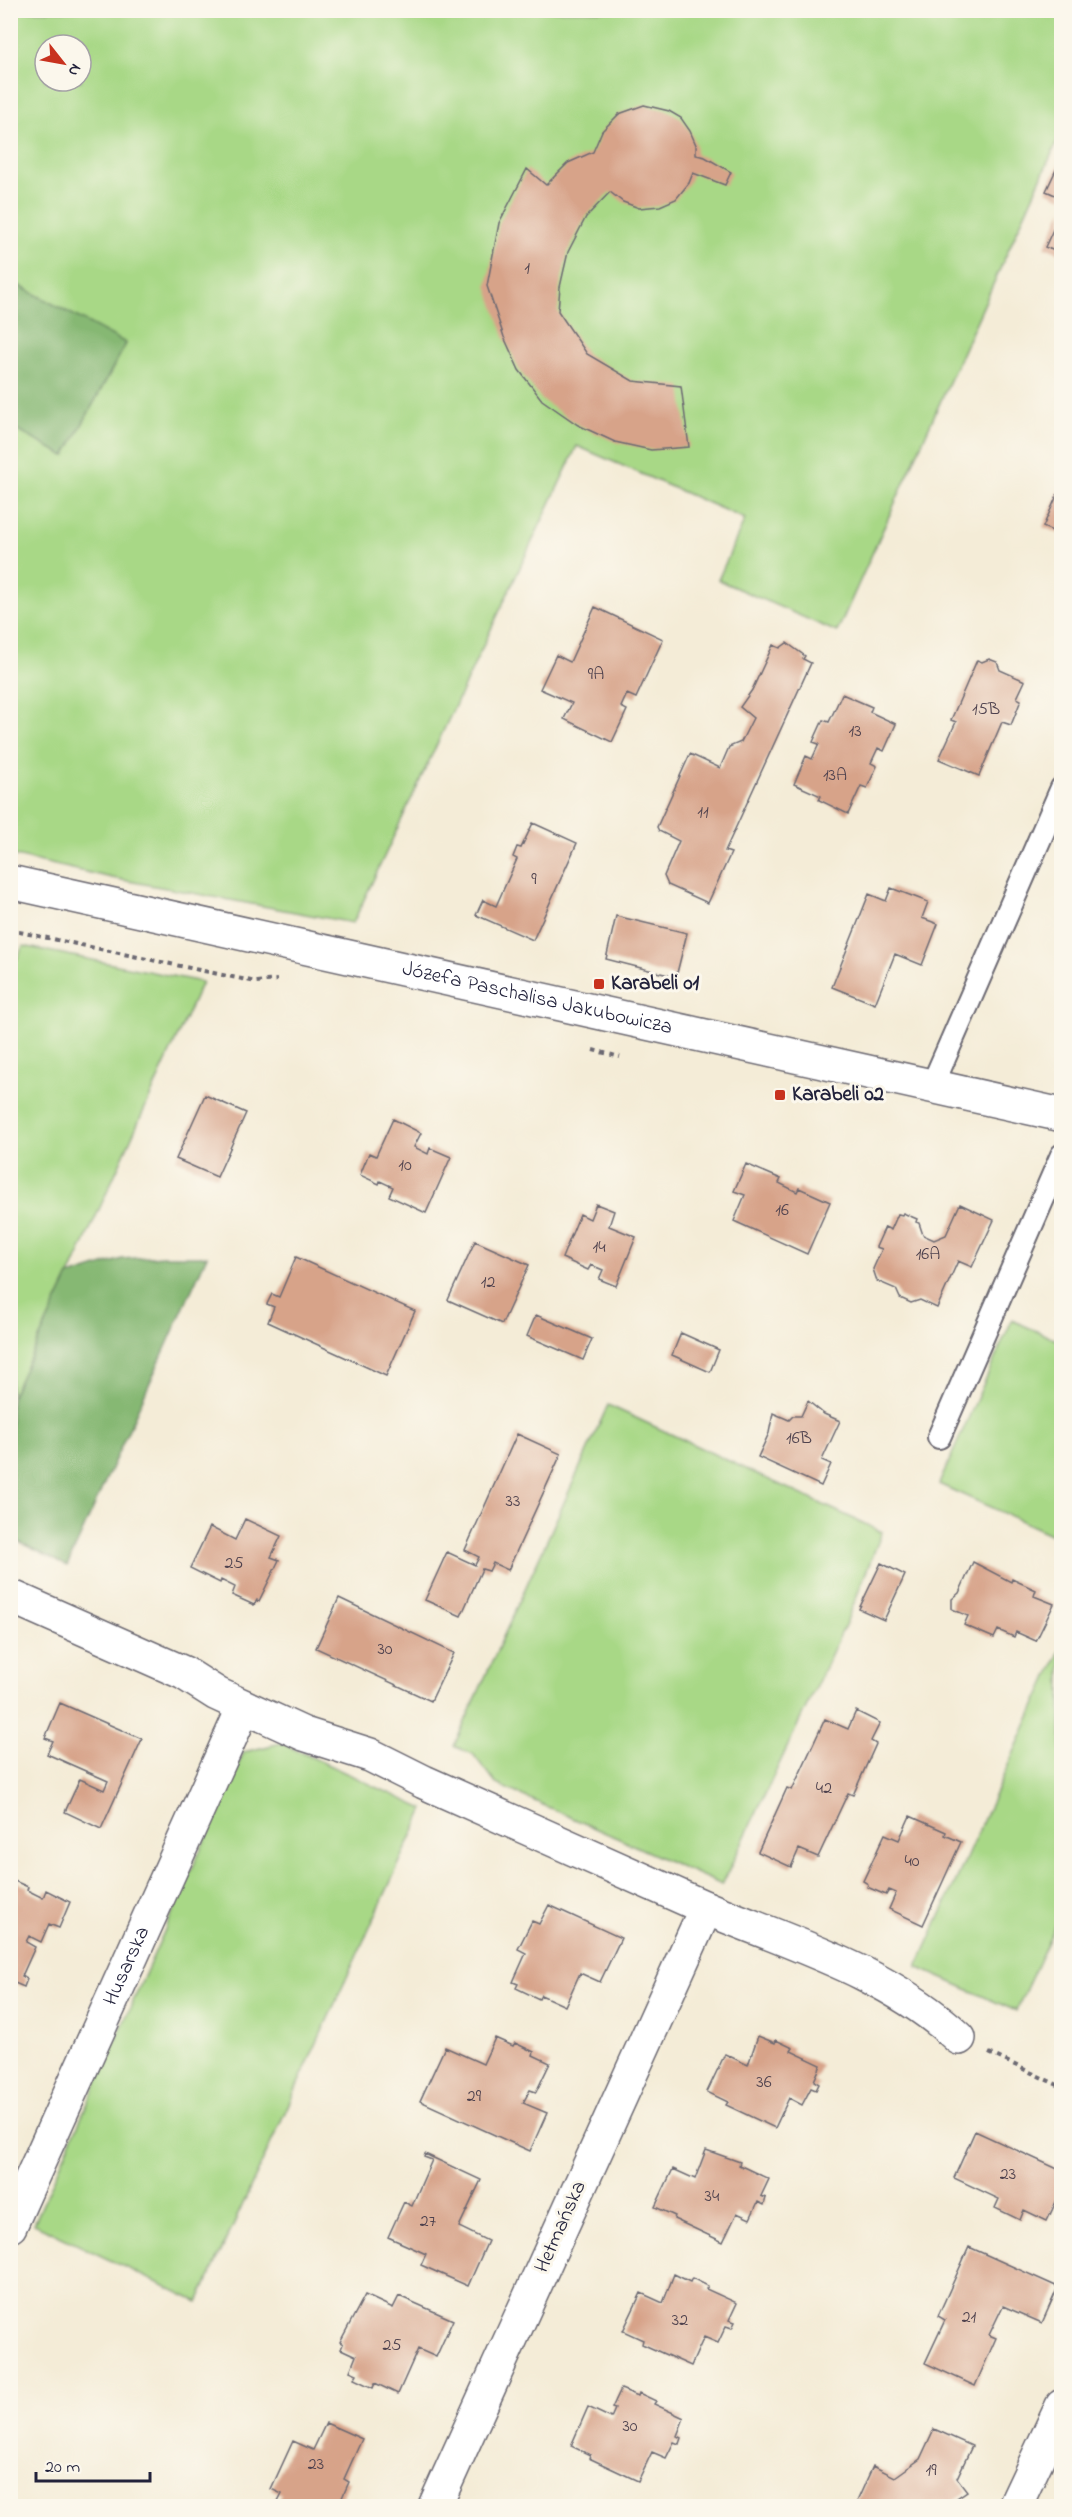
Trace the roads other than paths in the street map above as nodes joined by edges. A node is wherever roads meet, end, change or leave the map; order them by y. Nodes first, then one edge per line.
1 (1062, 788) edge
2 (11, 883) edge
3 (932, 1086) junction
4 (1062, 1115) edge
5 (1062, 1155) edge
6 (939, 1437) dead end
7 (10, 1596) edge
8 (244, 1707) junction
9 (706, 1908) junction
10 (959, 2038) road end
11 (10, 2226) edge
12 (1062, 2406) edge
13 (435, 2506) edge
14 (1015, 2506) edge

1 - 3 lane
2 - 3 street, Józefa Paschalisa Jakubowicza
3 - 4 street, Józefa Paschalisa Jakubowicza
5 - 6 lane
7 - 8 street
8 - 9 street
8 - 11 street, Husarska
9 - 10 street
9 - 13 street, Hetmańska
12 - 14 street

